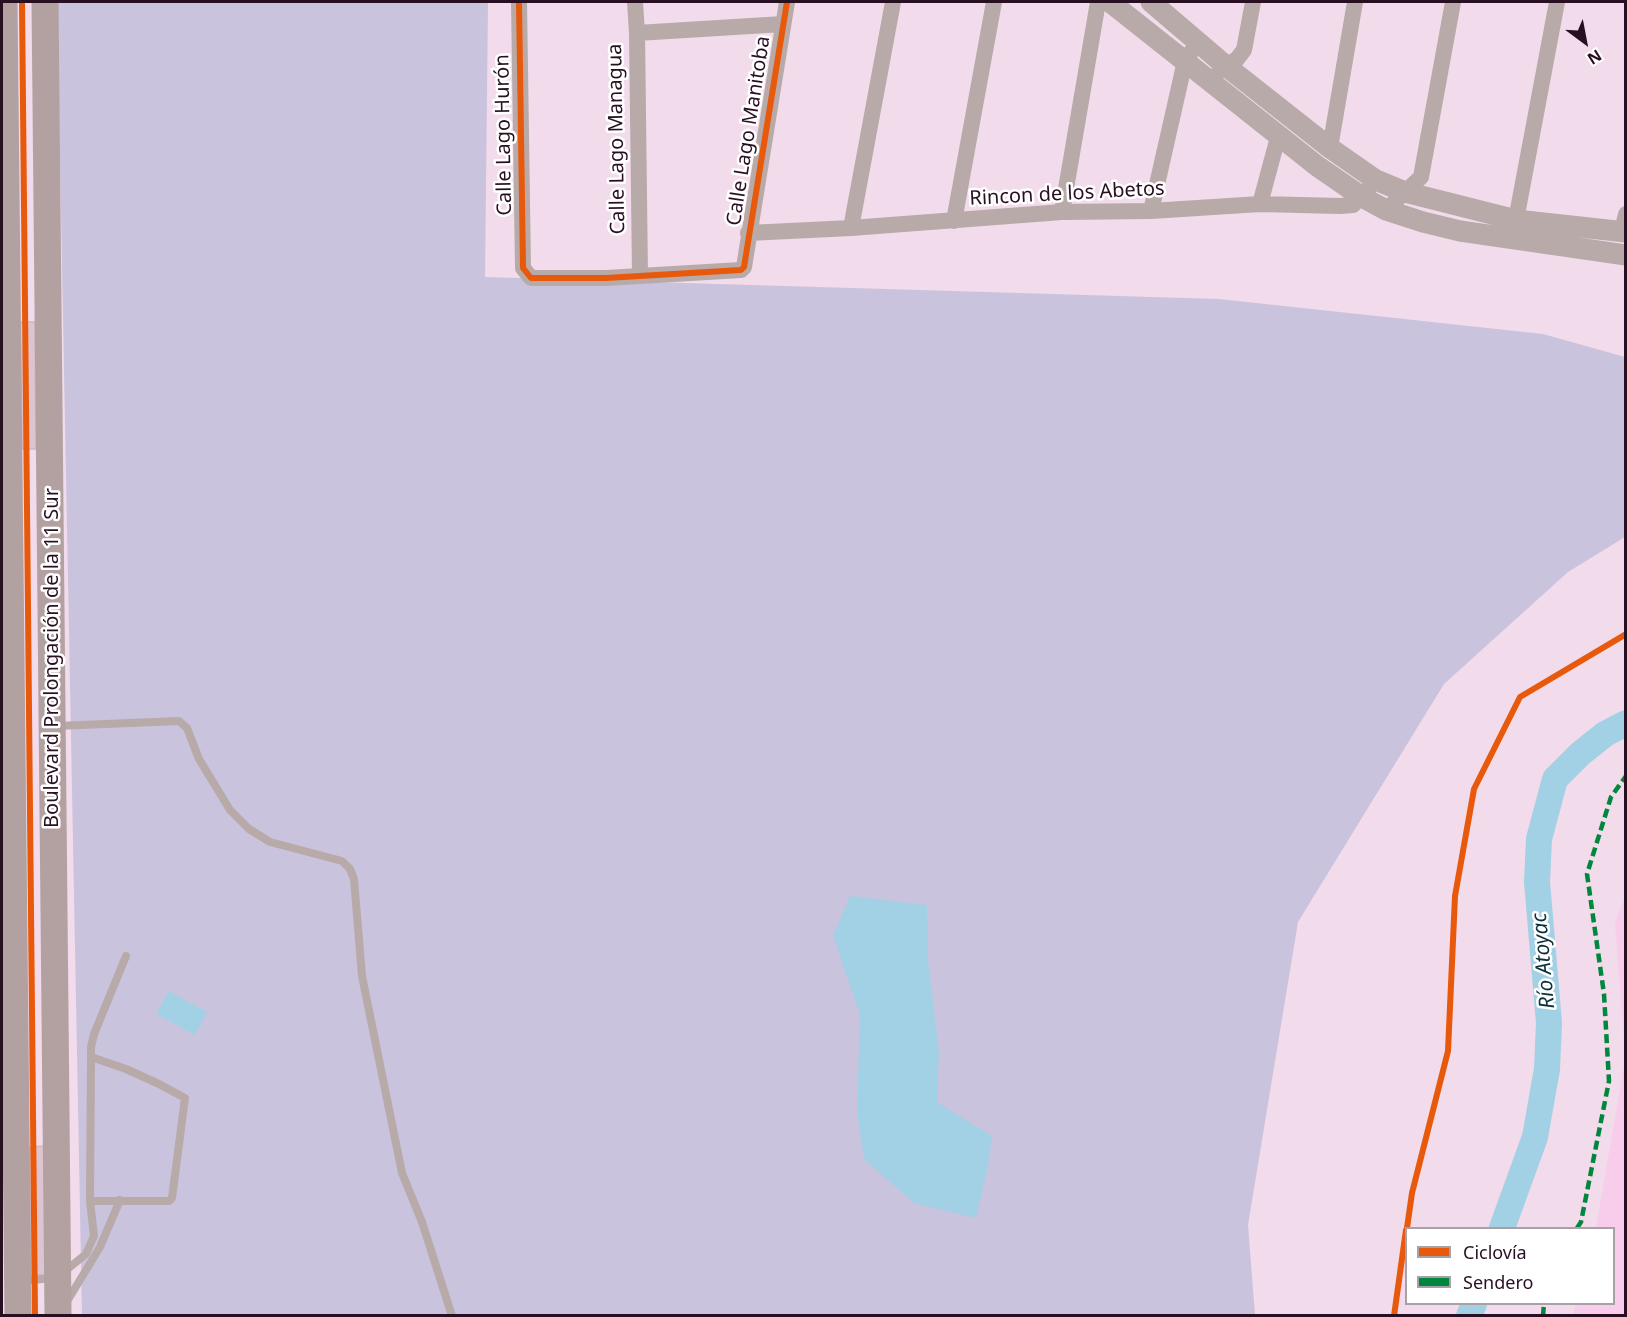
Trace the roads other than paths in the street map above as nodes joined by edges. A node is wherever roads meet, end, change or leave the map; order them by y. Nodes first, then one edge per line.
1 (4, 2) edge
2 (15, 2) edge
3 (43, 2) edge
4 (519, 2) edge
5 (635, 2) edge
6 (787, 2) edge
7 (893, 2) edge
8 (994, 2) edge
9 (1098, 2) edge
10 (1110, 2) edge
11 (1253, 2) edge
12 (1355, 2) edge
13 (1453, 2) edge
14 (1557, 2) edge
15 (1155, 3) edge
16 (783, 24) junction
17 (637, 33) junction
18 (1198, 42) junction
19 (1185, 61) junction
20 (1226, 66) junction
21 (1206, 80) junction
22 (1278, 137) junction
23 (1330, 148) junction
24 (1376, 180) junction
25 (1405, 192) junction
26 (1362, 197) junction
27 (1260, 204) junction
28 (1386, 210) junction
29 (1151, 211) junction
30 (1062, 212) junction
31 (1516, 220) junction
32 (954, 221) junction
33 (1624, 226) edge
34 (851, 228) junction
35 (748, 232) junction
36 (1626, 255) edge
37 (4, 269) edge
38 (640, 276) junction
39 (5, 469) edge
40 (53, 726) junction
41 (7, 729) edge
42 (126, 956) dead end
43 (91, 1057) junction
44 (8, 1096) edge
45 (120, 1200) junction
46 (90, 1201) junction
47 (99, 1238) junction
48 (56, 1277) junction
49 (23, 1281) junction
50 (57, 1315) edge
51 (18, 1316) edge
52 (30, 1316) edge
53 (452, 1316) edge

1 - 37 main road, Boulevard Prolongación de la 11 Sur
2 - 49 lane
3 - 40 main road, Boulevard Prolongación de la 11 Sur
3 - 48 lane
4 - 38 street, Calle Lago Hurón
5 - 17 street, Calle Lago Managua
6 - 16 street, Calle Lago Manitoba
7 - 34 street
8 - 32 street
9 - 30 street
10 - 19 street
11 - 20 street
12 - 23 street
13 - 25 street
14 - 31 street
15 - 18 street
16 - 17 street
16 - 35 street, Calle Lago Manitoba
17 - 38 street, Calle Lago Managua
18 - 19 street
18 - 20 street
19 - 21 street
19 - 29 street
20 - 21 street
20 - 23 street
21 - 22 street
22 - 26 street
22 - 27 street
23 - 24 street
24 - 25 street
24 - 26 street
25 - 28 street
25 - 31 street
26 - 27 street, Rincon de los Abetos
26 - 28 street
27 - 29 street, Rincon de los Abetos
28 - 36 street
29 - 30 street, Rincon de los Abetos
30 - 32 street, Rincon de los Abetos
31 - 33 street
32 - 34 street, Rincon de los Abetos
34 - 35 street, Rincon de los Abetos
35 - 38 street, Calle Lago Manitoba
37 - 39 main road, Boulevard Prolongación de la 11 Sur
39 - 41 main road, Boulevard Prolongación de la 11 Sur
40 - 48 main road, Boulevard Prolongación de la 11 Sur
40 - 53 lane
41 - 44 main road, Boulevard Prolongación de la 11 Sur
42 - 43 lane
43 - 45 lane
43 - 46 lane
44 - 49 main road, Boulevard Prolongación de la 11 Sur
45 - 46 lane
45 - 47 lane
46 - 47 lane
47 - 48 lane
47 - 50 lane
48 - 49 lane
48 - 50 main road, Boulevard Prolongación de la 11 Sur
49 - 51 main road, Boulevard Prolongación de la 11 Sur
49 - 52 lane

